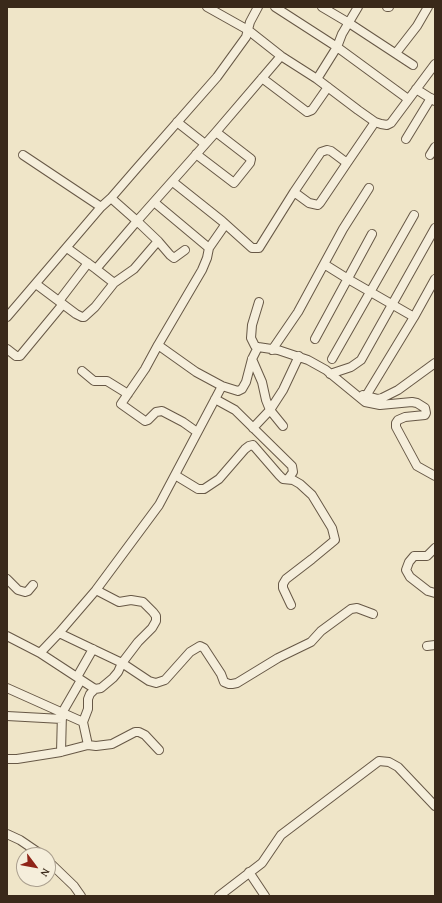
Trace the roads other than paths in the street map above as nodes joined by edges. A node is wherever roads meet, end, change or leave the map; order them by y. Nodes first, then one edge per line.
1 (207, 7) edge
2 (258, 7) edge
3 (275, 7) edge
4 (322, 7) edge
5 (358, 7) edge
6 (428, 7) edge
7 (349, 23) junction
8 (248, 30) junction
9 (337, 47) junction
10 (396, 53) junction
11 (281, 56) junction
12 (435, 64) edge
13 (413, 65) dead end
14 (262, 78) junction
15 (317, 79) junction
16 (328, 87) junction
17 (416, 89) junction
18 (408, 99) junction
19 (433, 100) edge
20 (177, 122) junction
21 (375, 122) junction
22 (216, 132) junction
23 (406, 139) dead end
24 (206, 144) junction
25 (435, 147) edge
26 (196, 154) junction
27 (23, 155) dead end
28 (430, 155) dead end
29 (347, 163) junction
30 (173, 182) junction
31 (369, 188) dead end
32 (294, 192) junction
33 (111, 198) junction
34 (154, 202) junction
35 (101, 207) junction
36 (414, 215) dead end
37 (137, 221) junction
38 (225, 225) junction
39 (435, 228) edge
40 (372, 234) dead end
41 (158, 241) junction
42 (67, 248) junction
43 (209, 248) junction
44 (185, 250) dead end
45 (88, 263) junction
46 (324, 264) junction
47 (96, 269) junction
48 (348, 279) junction
49 (435, 279) edge
50 (114, 283) junction
51 (36, 284) junction
52 (371, 292) junction
53 (61, 302) junction
54 (258, 302) dead end
55 (392, 304) junction
56 (7, 317) edge
57 (414, 317) junction
58 (314, 338) dead end
59 (158, 345) junction
60 (258, 347) junction
61 (7, 349) edge
62 (272, 350) junction
63 (299, 356) junction
64 (252, 359) junction
65 (332, 359) dead end
66 (435, 363) edge
67 (82, 371) dead end
68 (330, 374) junction
69 (222, 386) junction
70 (353, 391) junction
71 (128, 394) junction
72 (366, 396) junction
73 (216, 399) junction
74 (270, 410) junction
75 (283, 426) dead end
76 (253, 428) junction
77 (197, 432) junction
78 (175, 475) junction
79 (435, 476) edge
80 (288, 479) junction
81 (435, 548) edge
82 (7, 579) edge
83 (33, 585) dead end
84 (96, 590) junction
85 (435, 593) edge
86 (291, 605) dead end
87 (373, 614) dead end
88 (59, 633) junction
89 (7, 636) edge
90 (93, 649) junction
91 (40, 653) junction
92 (122, 663) junction
93 (79, 678) junction
94 (7, 688) edge
95 (96, 689) junction
96 (48, 706) junction
97 (7, 716) edge
98 (62, 716) junction
99 (45, 718) junction
100 (82, 722) junction
101 (88, 745) junction
102 (158, 750) dead end
103 (61, 752) junction
104 (7, 759) edge
105 (435, 806) edge
106 (7, 834) edge
107 (30, 847) edge
108 (56, 869) edge
109 (249, 872) junction
110 (230, 888) junction
111 (81, 896) edge
112 (219, 896) edge
113 (235, 896) edge
114 (265, 896) edge

1 - 8 street
2 - 8 street
3 - 9 street
4 - 7 street
5 - 7 street
6 - 10 street
7 - 9 street
7 - 10 street
8 - 11 street
8 - 20 street
9 - 15 street
9 - 18 street
10 - 13 street
11 - 14 street
11 - 15 street
12 - 17 street
14 - 16 street
14 - 22 street
15 - 16 street
16 - 21 street
17 - 18 street
17 - 19 street
18 - 21 street
19 - 23 street
20 - 24 street
20 - 33 street
21 - 29 street
22 - 24 street
22 - 26 street
24 - 26 street
25 - 28 street
26 - 30 street
27 - 35 street
29 - 32 street
29 - 32 street
30 - 34 street
30 - 38 street
31 - 46 street
32 - 38 street
33 - 35 street
33 - 37 street
34 - 37 street
34 - 43 street
35 - 42 street
36 - 52 street
37 - 41 street
37 - 47 street
38 - 43 street
39 - 55 street
40 - 48 street
41 - 44 street
41 - 50 street
42 - 45 street
42 - 51 street
43 - 59 street
45 - 47 street
45 - 53 street
46 - 48 street
46 - 62 street
47 - 50 street
48 - 52 street
48 - 58 street
49 - 57 street
50 - 53 street
51 - 53 street
51 - 56 street
52 - 55 street
52 - 65 street
53 - 61 street
54 - 60 street
55 - 57 street
55 - 68 street
57 - 72 street
59 - 69 street
59 - 71 street
60 - 62 street
60 - 64 street
62 - 63 street
63 - 68 street
63 - 74 street
64 - 69 street
64 - 74 street
66 - 72 street
67 - 71 street
68 - 70 street
69 - 73 street
70 - 72 street
70 - 79 street
71 - 77 street
73 - 76 street
73 - 77 street
74 - 75 street
74 - 76 street
76 - 80 street
77 - 78 street
78 - 80 street
78 - 84 street
80 - 86 street
81 - 85 street
82 - 83 street
84 - 88 street
84 - 92 street
87 - 92 street
88 - 90 street
88 - 91 street
89 - 91 street
90 - 92 street
90 - 93 street
91 - 93 street
92 - 95 street
93 - 95 street
93 - 98 street
94 - 96 street
95 - 100 street
96 - 98 street
96 - 99 street
97 - 99 street
98 - 99 street
98 - 100 street
98 - 103 street
100 - 101 street
101 - 102 street
101 - 103 street
103 - 104 street
105 - 109 street
106 - 107 street
108 - 111 street
109 - 110 street
109 - 114 street
110 - 112 street
110 - 113 street

